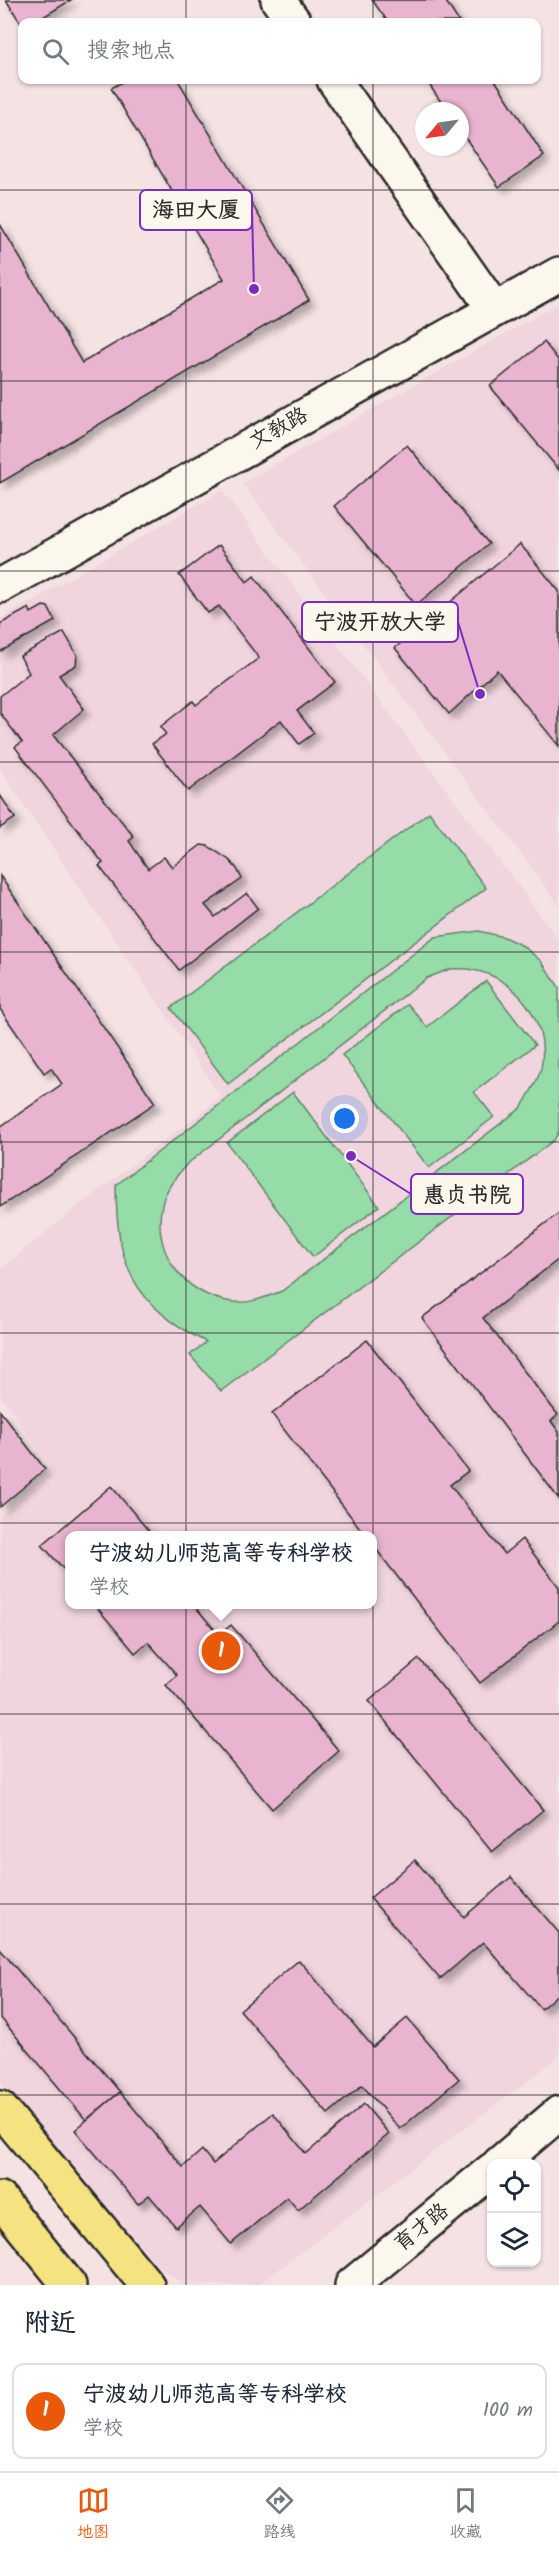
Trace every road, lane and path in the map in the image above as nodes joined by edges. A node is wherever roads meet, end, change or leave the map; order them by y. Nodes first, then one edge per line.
1 (278, 0) edge
2 (291, 18) edge
3 (337, 84) edge
4 (559, 274) edge
5 (494, 309) junction
6 (0, 586) edge
7 (0, 2108) edge
8 (559, 2113) edge
9 (504, 2159) edge
10 (487, 2174) edge
11 (0, 2199) edge
12 (69, 2285) edge
13 (147, 2285) edge
14 (352, 2285) edge

1 - 2 street
3 - 5 street
4 - 5 street, 文教路
5 - 6 street, 文教路
7 - 13 main road
8 - 9 street
10 - 14 street, 育才路
11 - 12 main road

